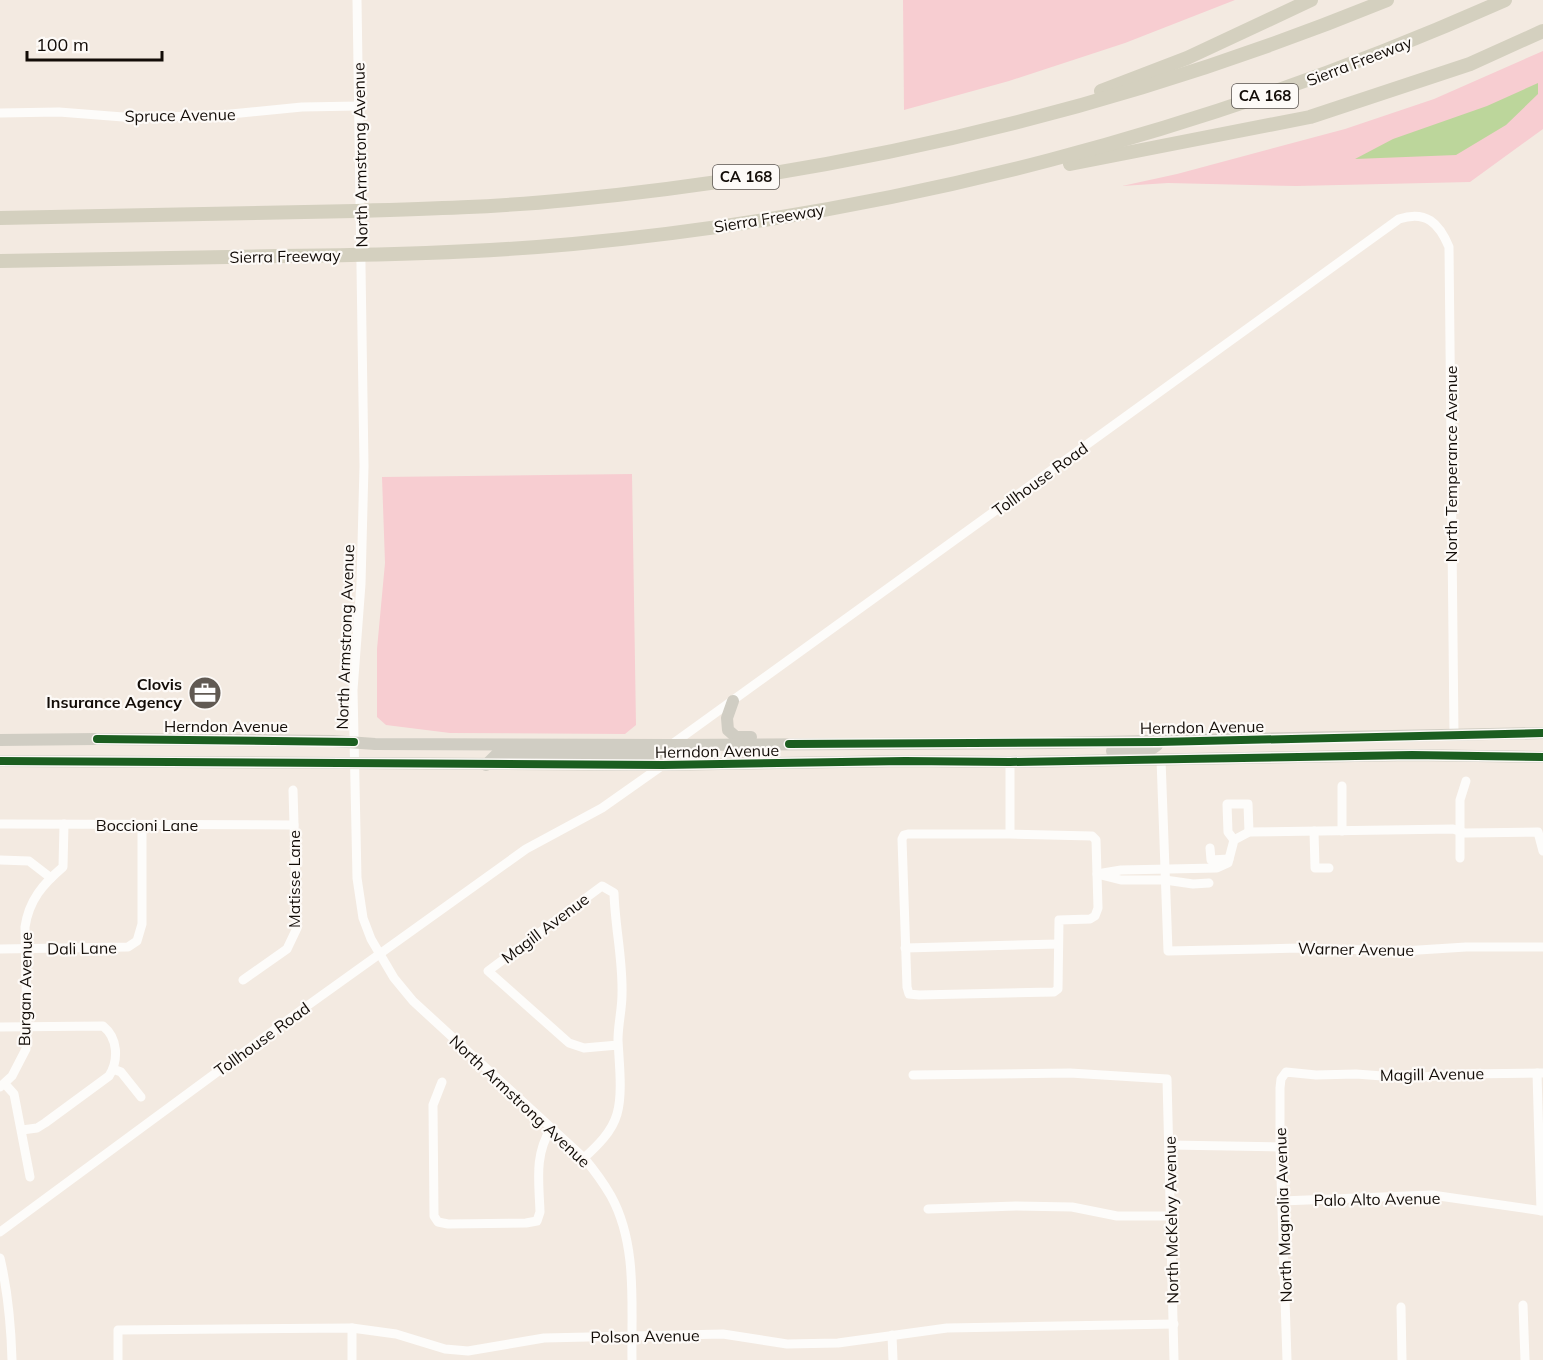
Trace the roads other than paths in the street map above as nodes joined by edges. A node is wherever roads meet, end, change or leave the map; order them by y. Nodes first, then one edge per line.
1 (357, 0) edge
2 (1311, 0) edge
3 (1387, 0) edge
4 (1506, 0) edge
5 (1543, 31) edge
6 (359, 106) junction
7 (0, 113) edge
8 (932, 143) junction
9 (1017, 170) junction
10 (1411, 215) joint
11 (0, 218) edge
12 (0, 261) edge
13 (733, 701) junction
14 (1543, 734) edge
15 (1454, 735) junction
16 (67, 739) junction
17 (1294, 739) junction
18 (0, 740) edge
19 (354, 742) junction
20 (1158, 742) junction
21 (789, 744) junction
22 (671, 746) junction
23 (0, 749) edge
24 (1543, 757) edge
25 (1161, 759) junction
26 (0, 761) edge
27 (1010, 762) junction
28 (354, 763) junction
29 (486, 765) junction
30 (663, 765) junction
31 (705, 765) junction
32 (1466, 781) dead end
33 (1342, 786) dead end
34 (293, 790) dead end
35 (0, 824) edge
36 (64, 825) junction
37 (142, 825) junction
38 (294, 825) junction
39 (1314, 831) junction
40 (1342, 831) junction
41 (1460, 831) junction
42 (1249, 832) junction
43 (1540, 832) edge
44 (1010, 834) junction
45 (1233, 840) junction
46 (1210, 848) dead end
47 (1543, 850) edge
48 (1460, 858) dead end
49 (0, 860) edge
50 (1229, 861) junction
51 (1329, 868) dead end
52 (1165, 869) junction
53 (1097, 874) junction
54 (51, 878) junction
55 (1165, 879) junction
56 (1209, 883) dead end
57 (1058, 944) junction
58 (1543, 946) edge
59 (905, 948) junction
60 (0, 949) edge
61 (26, 949) junction
62 (379, 956) junction
63 (243, 980) dead end
64 (0, 1027) edge
65 (27, 1027) junction
66 (618, 1045) junction
67 (113, 1069) junction
68 (1286, 1072) joint
69 (1540, 1073) edge
70 (913, 1075) dead end
71 (442, 1082) dead end
72 (2, 1085) edge
73 (141, 1097) dead end
74 (551, 1128) junction
75 (22, 1130) junction
76 (1170, 1144) junction
77 (1280, 1147) junction
78 (584, 1158) junction
79 (30, 1177) dead end
80 (1282, 1201) junction
81 (928, 1209) dead end
82 (1542, 1211) edge
83 (1170, 1216) junction
84 (0, 1232) edge
85 (0, 1258) edge
86 (1524, 1305) dead end
87 (1401, 1307) dead end
88 (10, 1315) junction
89 (0, 1322) edge
90 (1174, 1324) junction
91 (351, 1328) junction
92 (892, 1335) junction
93 (632, 1337) junction
94 (12, 1360) edge
95 (118, 1360) edge
96 (352, 1360) edge
97 (632, 1360) edge
98 (893, 1360) edge
99 (1174, 1360) edge
100 (1287, 1360) edge
101 (1402, 1360) edge
102 (1525, 1360) edge

1 - 6 street, North Armstrong Avenue
2 - 8 highway
3 - 8 highway, CA 168
4 - 9 highway, Sierra Freeway / CA 168
5 - 9 highway
6 - 7 street, Spruce Avenue
6 - 19 street, North Armstrong Avenue
8 - 11 highway, CA 168
9 - 12 highway, Sierra Freeway / CA 168
10 - 13 street, Tollhouse Road
10 - 15 street, North Temperance Avenue
13 - 21 main road
13 - 22 street, Tollhouse Road
14 - 15 main road, Herndon Avenue
15 - 17 main road, Herndon Avenue
16 - 18 main road, Herndon Avenue
16 - 19 main road, Herndon Avenue
16 - 23 main road
17 - 20 main road, Herndon Avenue
17 - 25 main road
19 - 22 main road, Herndon Avenue
19 - 28 street, North Armstrong Avenue
20 - 21 main road, Herndon Avenue
20 - 27 main road
21 - 22 main road, Herndon Avenue
21 - 31 main road
22 - 29 main road
24 - 25 main road, Herndon Avenue
25 - 27 main road, Herndon Avenue
25 - 52 street
26 - 28 main road, Herndon Avenue
27 - 31 main road, Herndon Avenue
27 - 44 street
28 - 29 main road, Herndon Avenue
28 - 62 street, North Armstrong Avenue
29 - 30 main road, Herndon Avenue
30 - 31 main road, Herndon Avenue
30 - 62 street, Tollhouse Road
32 - 41 street
33 - 40 street
34 - 38 street, Matisse Lane
35 - 36 street, Boccioni Lane
36 - 37 street, Boccioni Lane
36 - 54 street, Burgan Avenue
37 - 38 street, Boccioni Lane
37 - 61 street, Dali Lane
38 - 63 street, Matisse Lane
39 - 40 street
39 - 42 street
39 - 51 street
40 - 41 street
41 - 43 street
41 - 48 street
42 - 45 street
42 - 45 street
43 - 47 street
44 - 53 street
44 - 59 street
45 - 50 street
46 - 50 street
49 - 54 street
50 - 52 street
52 - 53 street
52 - 55 street
53 - 55 street
53 - 57 street
54 - 61 street, Burgan Avenue
55 - 56 street
55 - 58 street, Warner Avenue
57 - 59 street
57 - 59 street
60 - 61 street, Dali Lane
61 - 65 street, Burgan Avenue
62 - 74 street, North Armstrong Avenue
62 - 84 street, Tollhouse Road
64 - 65 street
65 - 67 street
65 - 72 street, Burgan Avenue
66 - 66 street, Magill Avenue
66 - 78 street
67 - 73 street
67 - 75 street
68 - 69 street, Magill Avenue
68 - 77 street, North Magnolia Avenue
69 - 82 street
70 - 76 street, North McKelvy Avenue
71 - 74 street
72 - 75 street
74 - 78 street, North Armstrong Avenue
75 - 79 street
76 - 77 street
76 - 83 street, North McKelvy Avenue
77 - 80 street, North Magnolia Avenue
78 - 93 street, North Armstrong Avenue
80 - 82 street, Palo Alto Avenue
80 - 100 street, North Magnolia Avenue
81 - 83 street
83 - 90 street, North McKelvy Avenue
85 - 88 street
86 - 102 street
87 - 101 street
88 - 89 street
88 - 94 street
90 - 92 street, Polson Avenue
90 - 99 street, North McKelvy Avenue
91 - 93 street, Polson Avenue
91 - 95 street, Polson Avenue
91 - 96 street
92 - 93 street, Polson Avenue
92 - 98 street
93 - 97 street, North Armstrong Avenue

